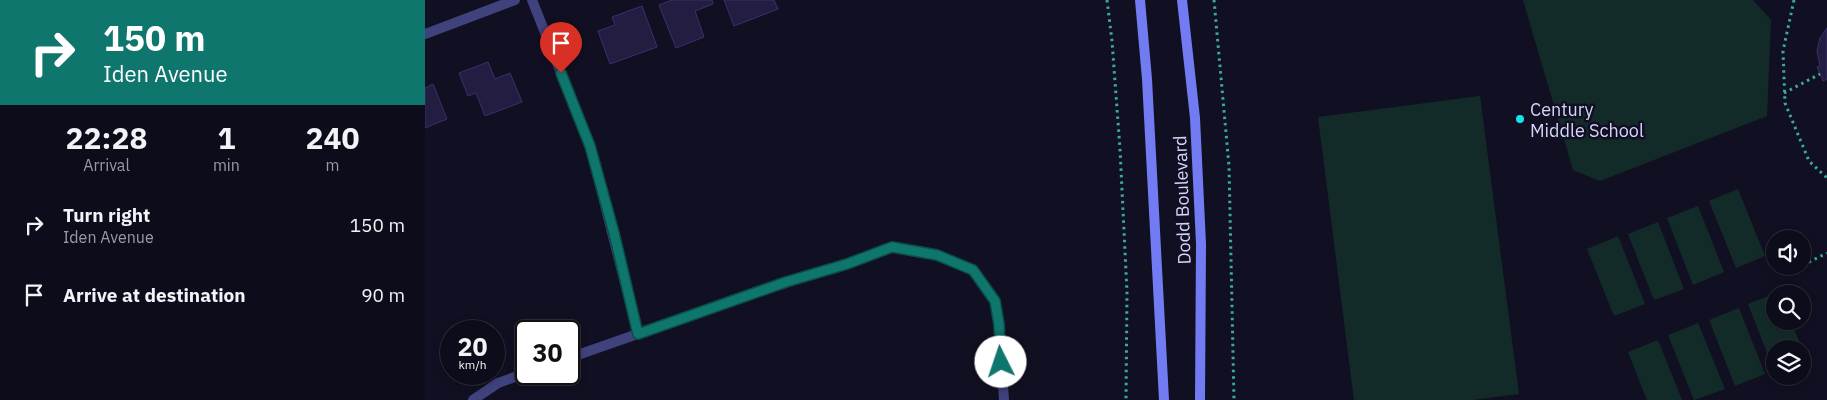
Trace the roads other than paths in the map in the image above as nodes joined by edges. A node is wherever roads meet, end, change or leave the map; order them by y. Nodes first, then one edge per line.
1 (515, 0) edge
2 (531, 0) edge
3 (1140, 0) edge
4 (1182, 0) edge
5 (425, 34) edge
6 (638, 334) junction
7 (580, 354) edge
8 (515, 377) edge
9 (473, 400) edge
10 (1004, 400) edge
11 (1165, 400) edge
12 (1200, 400) edge

1 - 5 street
2 - 6 street
3 - 11 main road, Dodd Boulevard
4 - 12 main road, Dodd Boulevard
6 - 7 street
6 - 10 street
8 - 9 street

